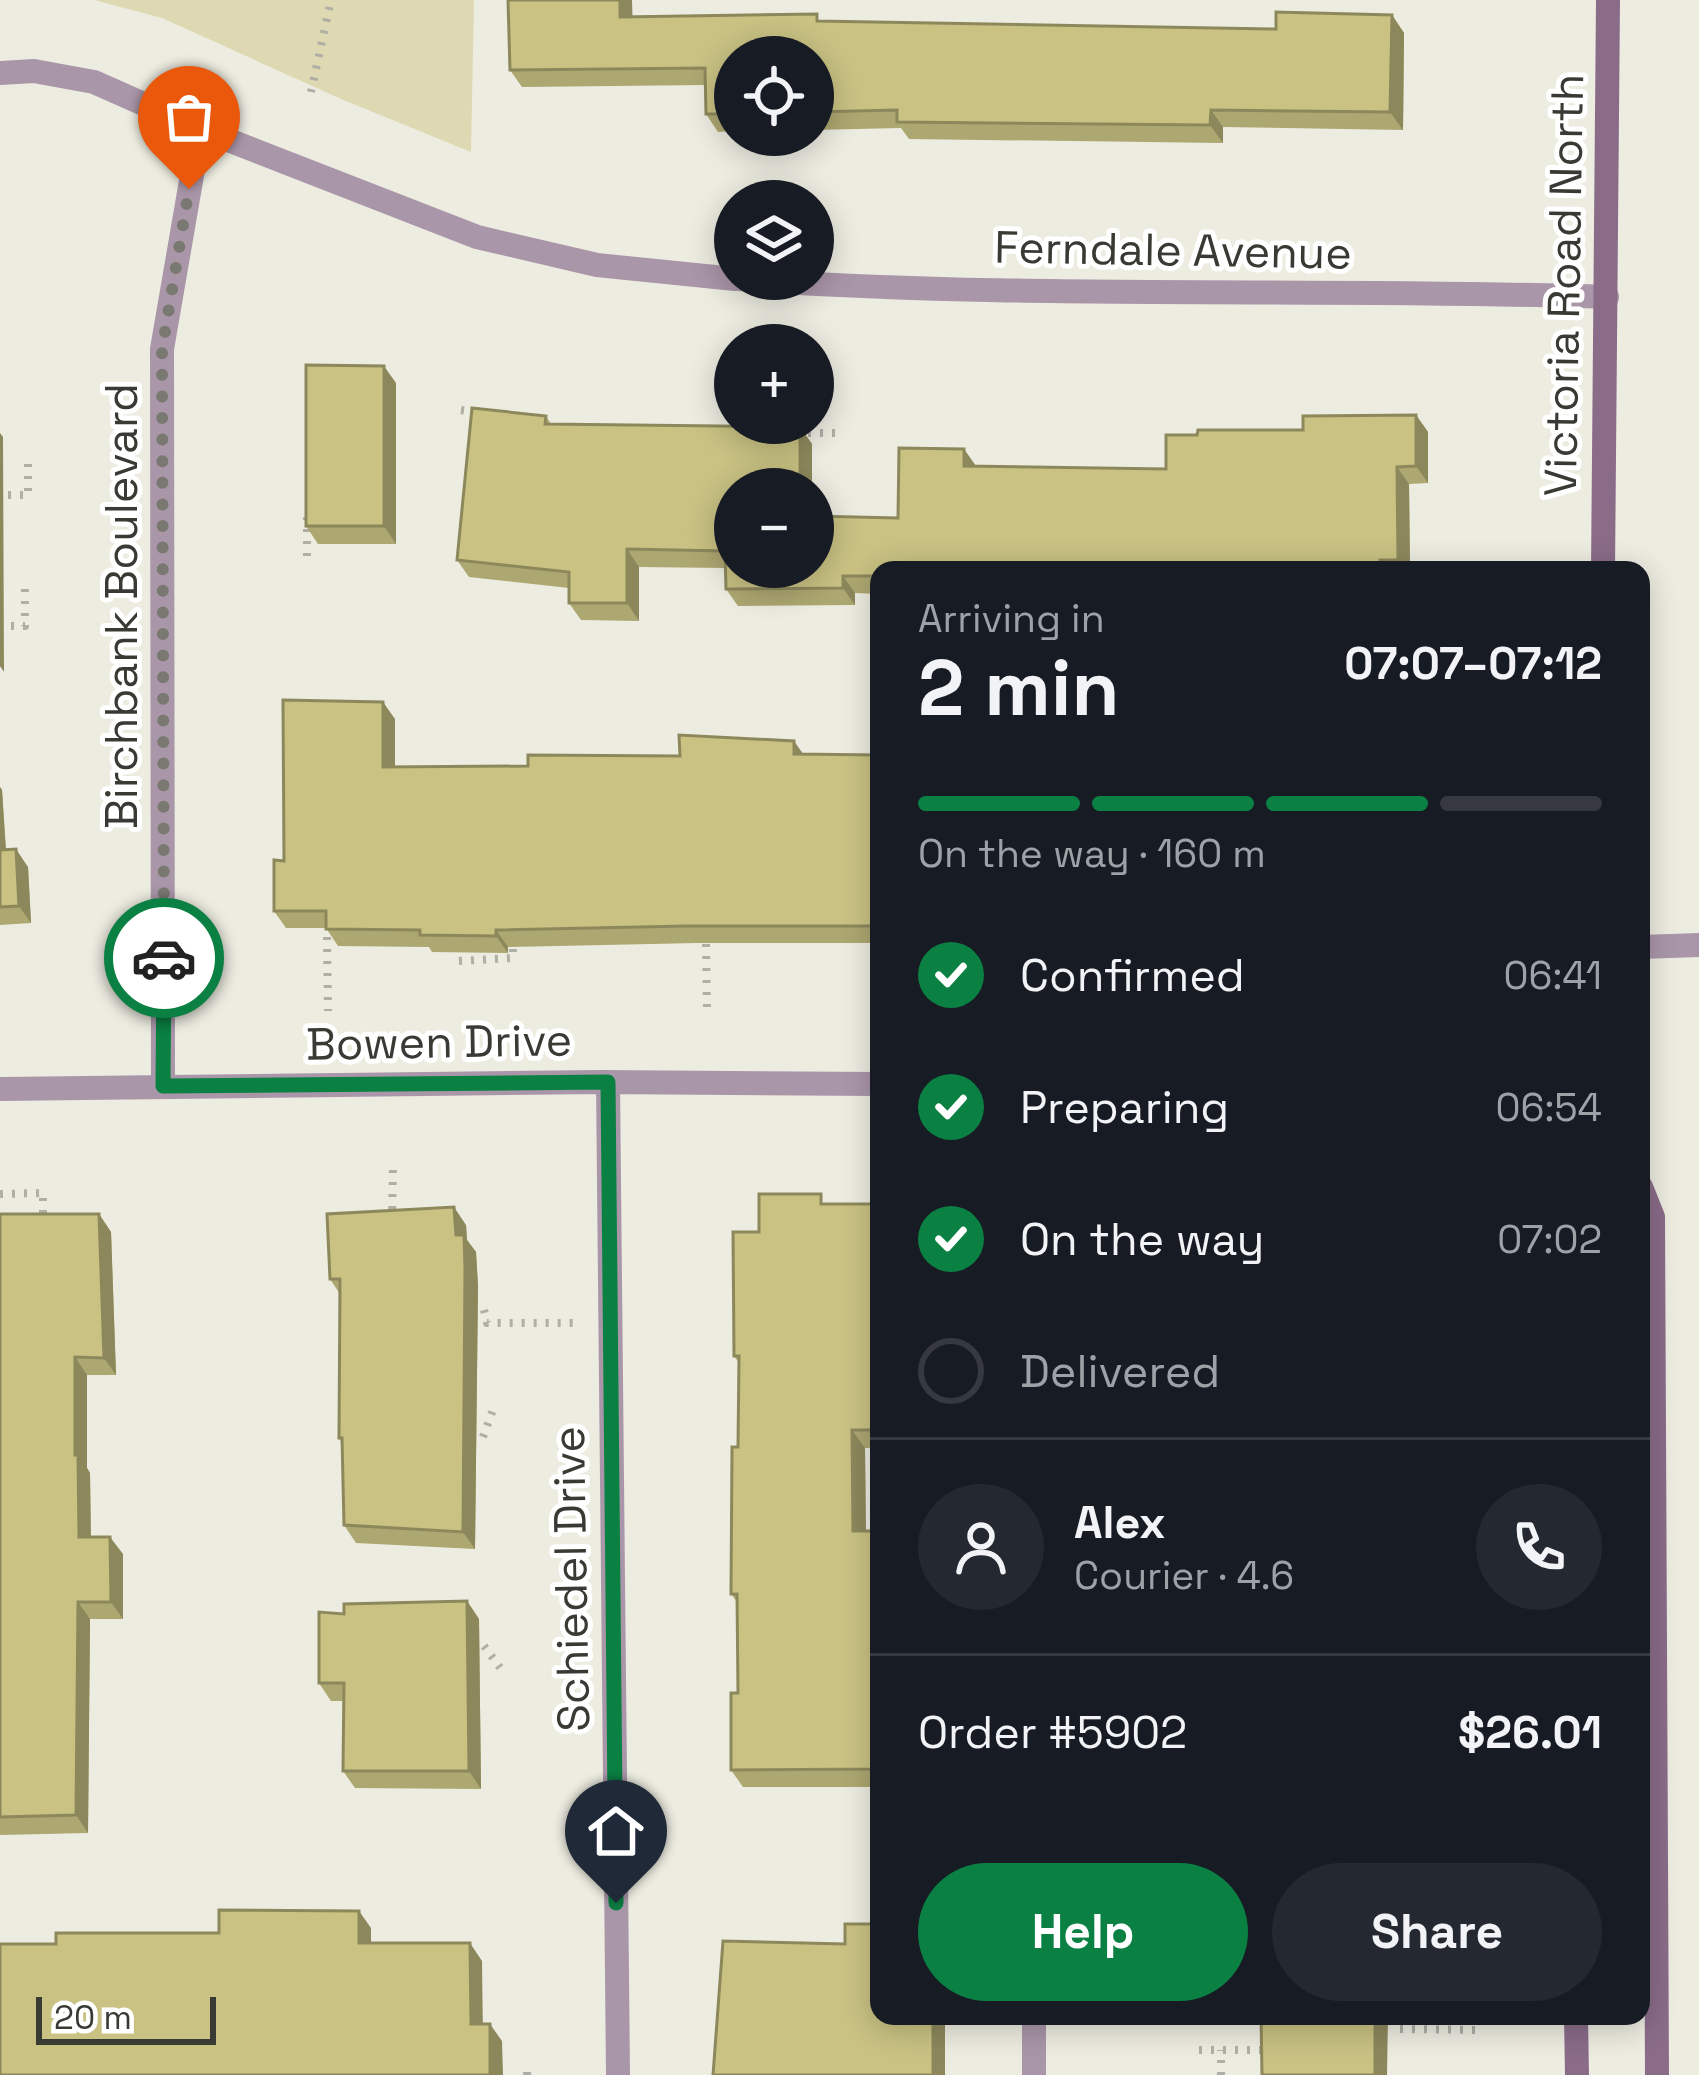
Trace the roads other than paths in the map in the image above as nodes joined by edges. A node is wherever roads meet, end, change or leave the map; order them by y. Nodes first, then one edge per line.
1 (1608, 0) edge
2 (0, 73) edge
3 (200, 129) junction
4 (714, 277) edge
5 (834, 283) edge
6 (1607, 297) junction
7 (1603, 561) edge
8 (1699, 945) edge
9 (1650, 947) edge
10 (608, 1082) junction
11 (870, 1084) edge
12 (163, 1086) junction
13 (0, 1089) edge
14 (1650, 1210) edge
15 (1034, 2025) edge
16 (1576, 2025) edge
17 (618, 2075) edge
18 (1034, 2075) edge
19 (1577, 2075) edge
20 (1657, 2075) edge

1 - 6 main road, Victoria Road North
2 - 3 street, Ferndale Avenue
3 - 4 street, Ferndale Avenue
3 - 12 street, Birchbank Boulevard
5 - 6 street, Ferndale Avenue
6 - 7 main road, Victoria Road North
8 - 9 street
10 - 11 street, Bowen Drive
10 - 12 street, Bowen Drive
10 - 17 street, Schiedel Drive
12 - 13 street, Bowen Drive
14 - 20 main road
15 - 18 street
16 - 19 main road

